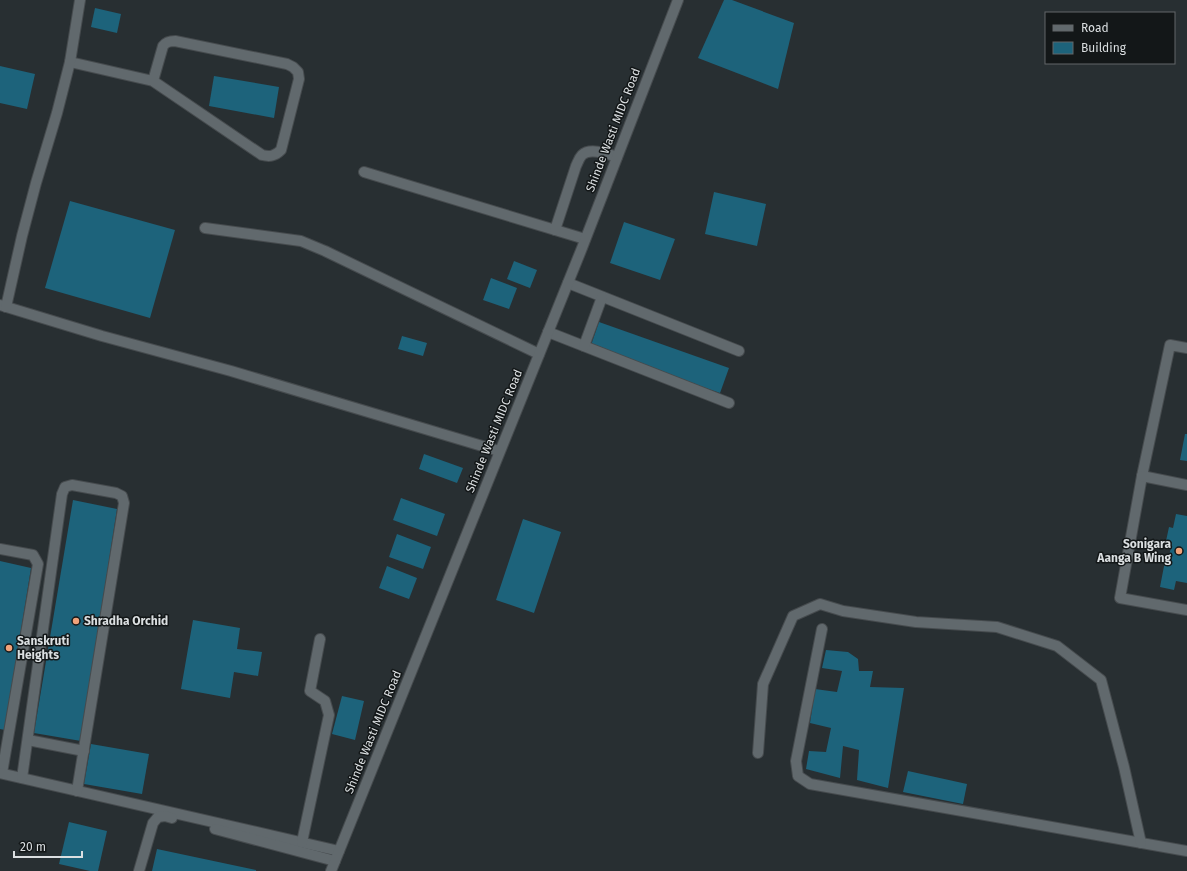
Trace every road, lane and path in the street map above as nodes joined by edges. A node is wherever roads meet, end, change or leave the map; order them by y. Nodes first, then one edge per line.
1 (80, 0) edge
2 (678, 0) edge
3 (70, 62) junction
4 (153, 81) junction
5 (617, 157) junction
6 (364, 172) dead end
7 (205, 228) dead end
8 (555, 230) junction
9 (585, 239) junction
10 (568, 283) junction
11 (602, 297) junction
12 (3, 306) edge
13 (548, 332) junction
14 (584, 346) junction
15 (1187, 348) edge
16 (740, 351) dead end
17 (539, 354) junction
18 (729, 403) dead end
19 (500, 451) junction
20 (1142, 476) junction
21 (1187, 485) edge
22 (0, 549) edge
23 (1187, 610) edge
24 (822, 629) dead end
25 (320, 639) dead end
26 (4, 737) edge
27 (28, 740) junction
28 (84, 751) junction
29 (758, 753) dead end
30 (1, 773) edge
31 (22, 778) junction
32 (78, 791) junction
33 (302, 842) junction
34 (1141, 843) junction
35 (1187, 851) edge
36 (337, 856) junction
37 (139, 871) edge
38 (331, 871) edge

1 - 3 street
2 - 5 street, Shinde Wasti MIDC Road
3 - 4 street
3 - 12 street
4 - 4 street
5 - 8 street
5 - 9 street, Shinde Wasti MIDC Road
6 - 8 street
7 - 17 street
8 - 9 street
9 - 10 street, Shinde Wasti MIDC Road
10 - 11 street
10 - 13 street, Shinde Wasti MIDC Road
11 - 14 street
11 - 16 street
12 - 19 street
13 - 14 street
13 - 17 street, Shinde Wasti MIDC Road
14 - 18 street
15 - 20 street
17 - 19 street, Shinde Wasti MIDC Road
19 - 36 street, Shinde Wasti MIDC Road
20 - 21 street
20 - 23 street
22 - 26 street
24 - 34 street
25 - 33 street
26 - 30 street
27 - 28 street
27 - 28 street
27 - 31 street
28 - 32 street
29 - 34 street
30 - 31 street
31 - 32 street
32 - 33 street
33 - 36 street
34 - 35 street
36 - 37 street
36 - 38 street, Shinde Wasti MIDC Road

